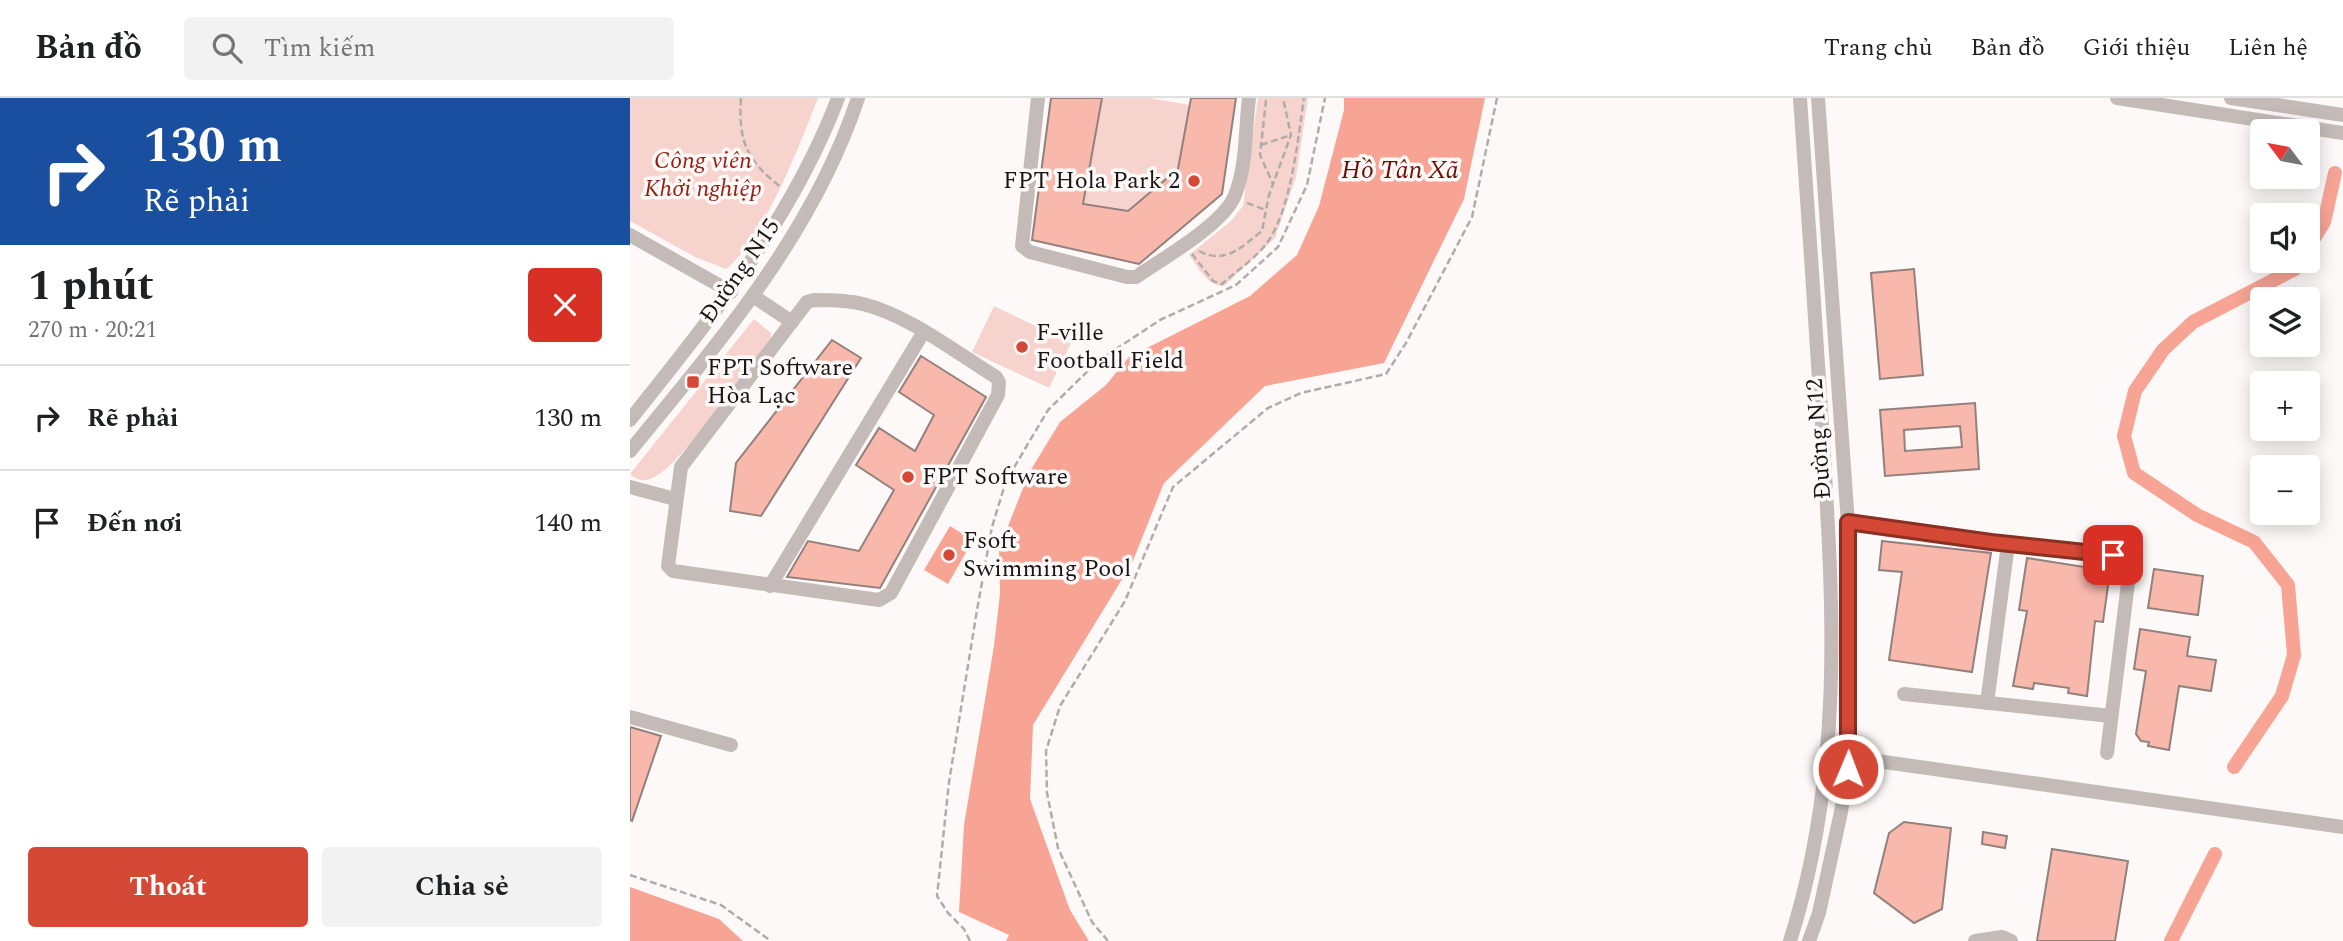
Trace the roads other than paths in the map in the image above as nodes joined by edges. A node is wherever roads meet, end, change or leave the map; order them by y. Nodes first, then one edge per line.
1 (838, 98) edge
2 (858, 98) edge
3 (1038, 98) edge
4 (1248, 98) edge
5 (1800, 98) edge
6 (1818, 98) edge
7 (2117, 98) edge
8 (2231, 98) edge
9 (2343, 115) edge
10 (2343, 133) edge
11 (630, 235) edge
12 (732, 292) junction
13 (753, 296) junction
14 (792, 322) junction
15 (923, 333) junction
16 (630, 420) edge
17 (630, 451) edge
18 (630, 487) edge
19 (675, 499) junction
20 (1848, 522) junction
21 (2008, 544) junction
22 (770, 586) junction
23 (1903, 694) dead end
24 (1987, 703) junction
25 (2111, 716) junction
26 (630, 718) edge
27 (731, 745) dead end
28 (2107, 753) dead end
29 (1829, 754) junction
30 (1849, 757) junction
31 (2343, 827) edge
32 (1790, 941) edge
33 (1809, 941) edge
34 (1975, 941) edge
35 (2011, 941) edge

1 - 12 street, Đường N15
2 - 13 street, Đường N15
3 - 4 street
5 - 29 street, Đường N12
6 - 20 street, Đường N12
7 - 10 street
8 - 9 street
11 - 12 street
12 - 16 street, Đường N15
13 - 14 street
13 - 17 street, Đường N15
14 - 15 street
14 - 19 street
15 - 22 street
15 - 22 street
18 - 19 street
19 - 22 street
20 - 21 street
20 - 30 street, Đường N12
21 - 24 street
21 - 25 street
23 - 24 street
24 - 25 street
25 - 28 street
26 - 27 street
29 - 30 street
29 - 32 street, Đường N12
30 - 31 street
30 - 33 street, Đường N12
34 - 35 street

